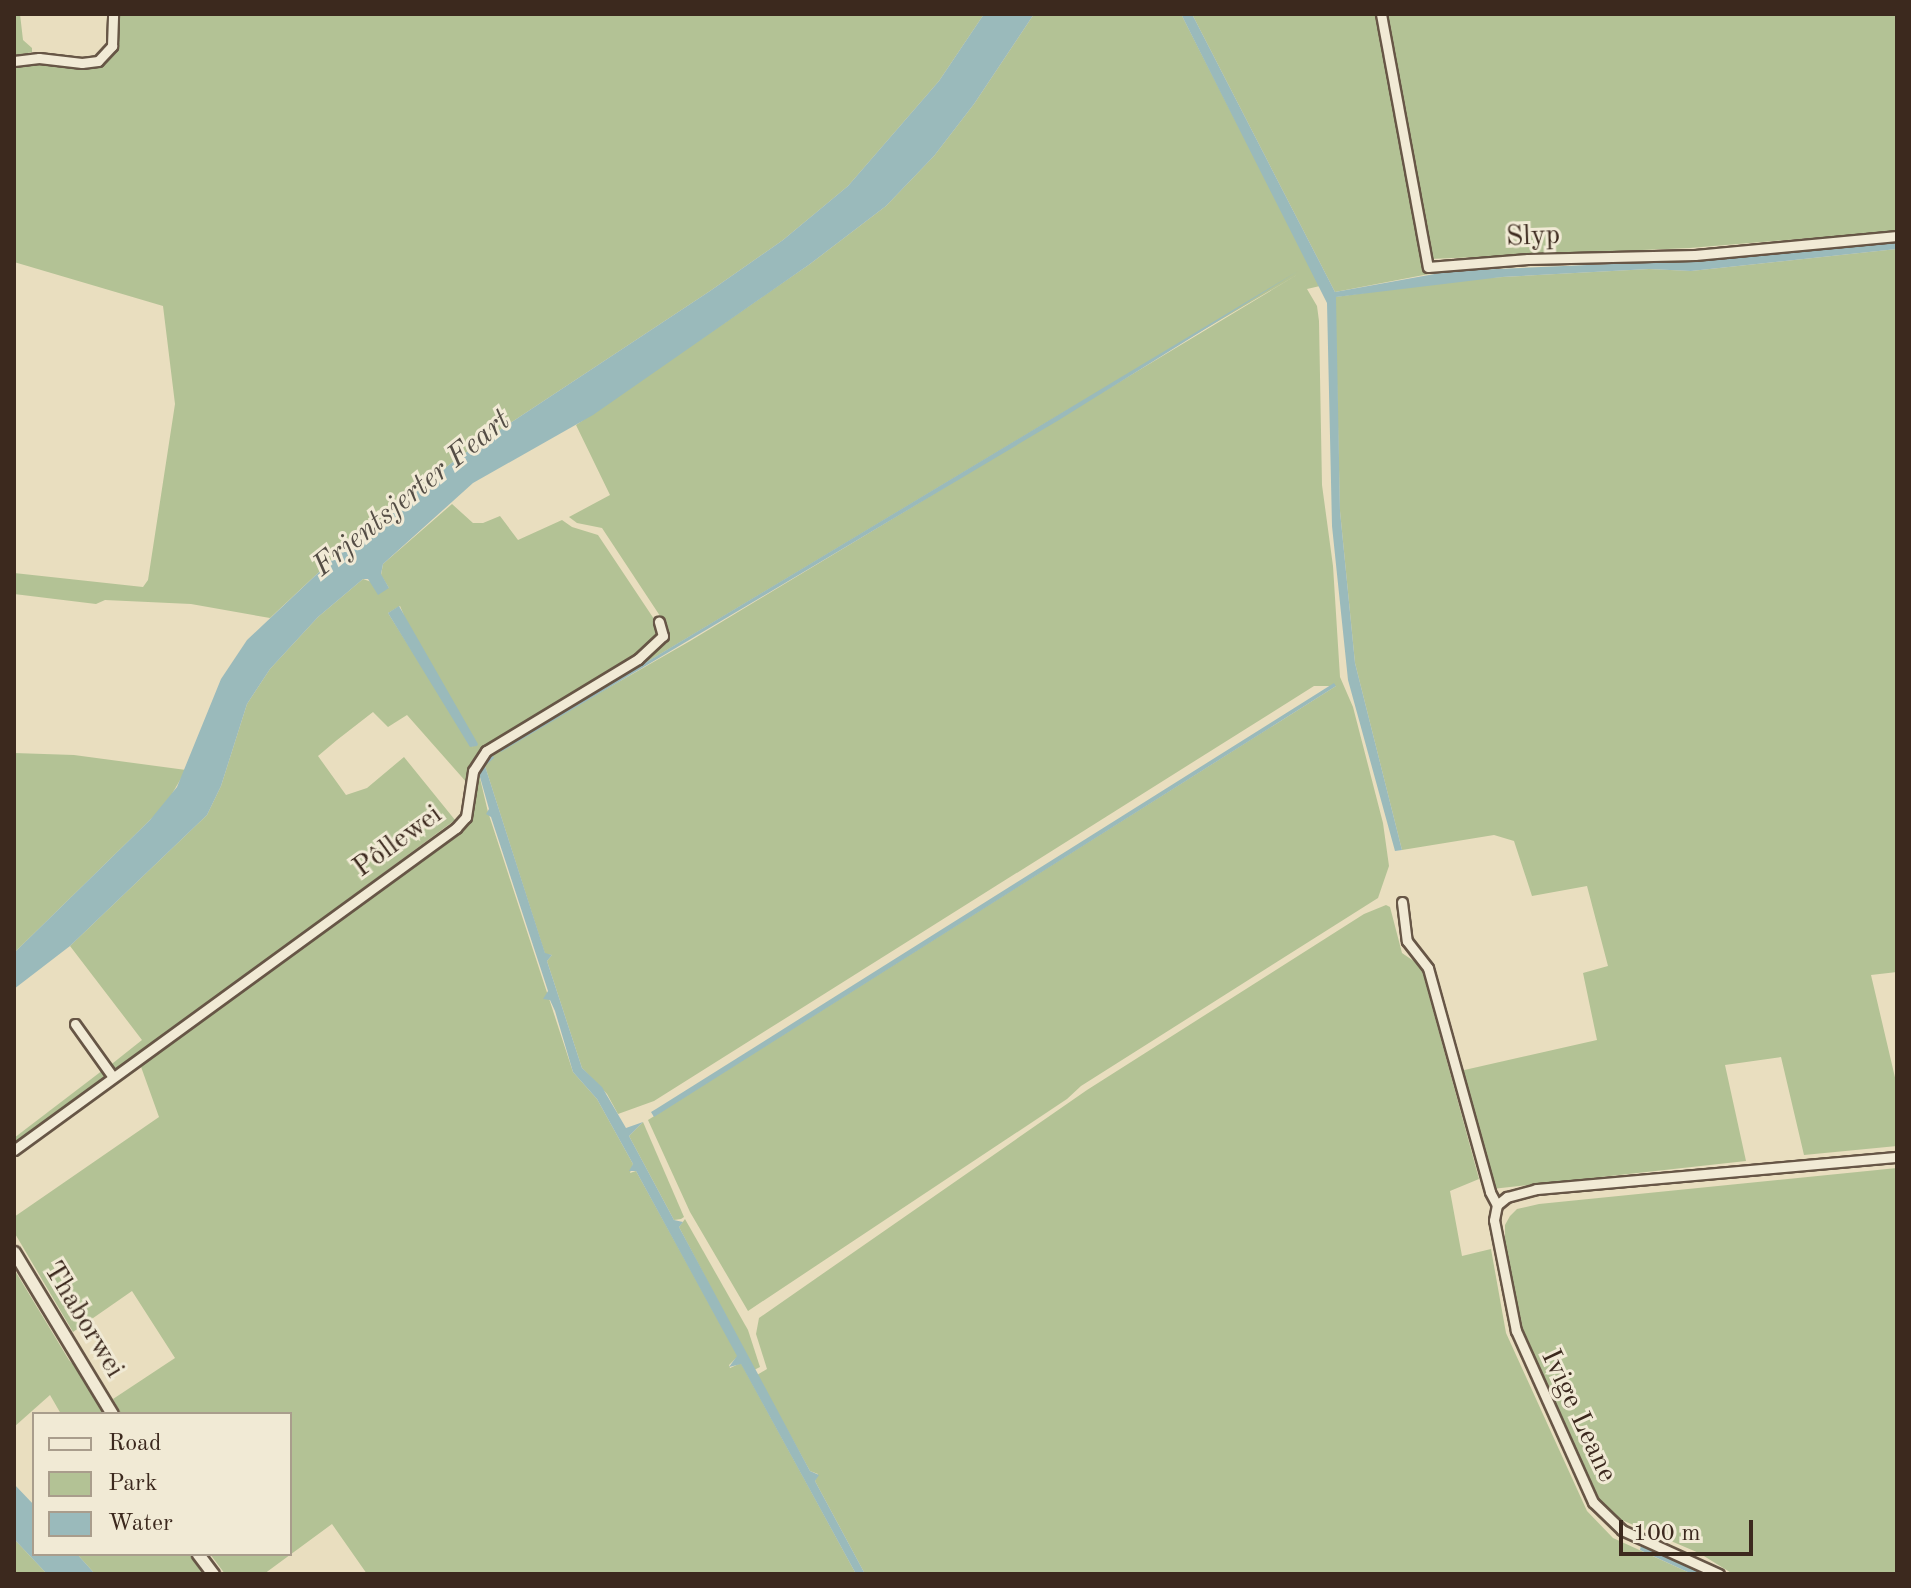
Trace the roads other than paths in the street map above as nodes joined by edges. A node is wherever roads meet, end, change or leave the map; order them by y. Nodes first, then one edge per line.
1 (113, 14) edge
2 (1381, 14) edge
3 (14, 61) edge
4 (1897, 236) edge
5 (659, 622) dead end
6 (1402, 902) dead end
7 (75, 1024) dead end
8 (113, 1077) junction
9 (14, 1150) edge
10 (1897, 1157) edge
11 (1497, 1205) junction
12 (14, 1252) edge
13 (111, 1412) edge
14 (200, 1556) edge
15 (213, 1574) edge
16 (1719, 1574) edge

1 - 3 street
2 - 4 street, Slyp
5 - 8 street, Pôllewei
6 - 11 street, Ivige Leane
7 - 8 street
8 - 9 street, Pôllewei
10 - 11 street
11 - 16 street, Ivige Leane
12 - 13 street, Thaborwei
14 - 15 street

